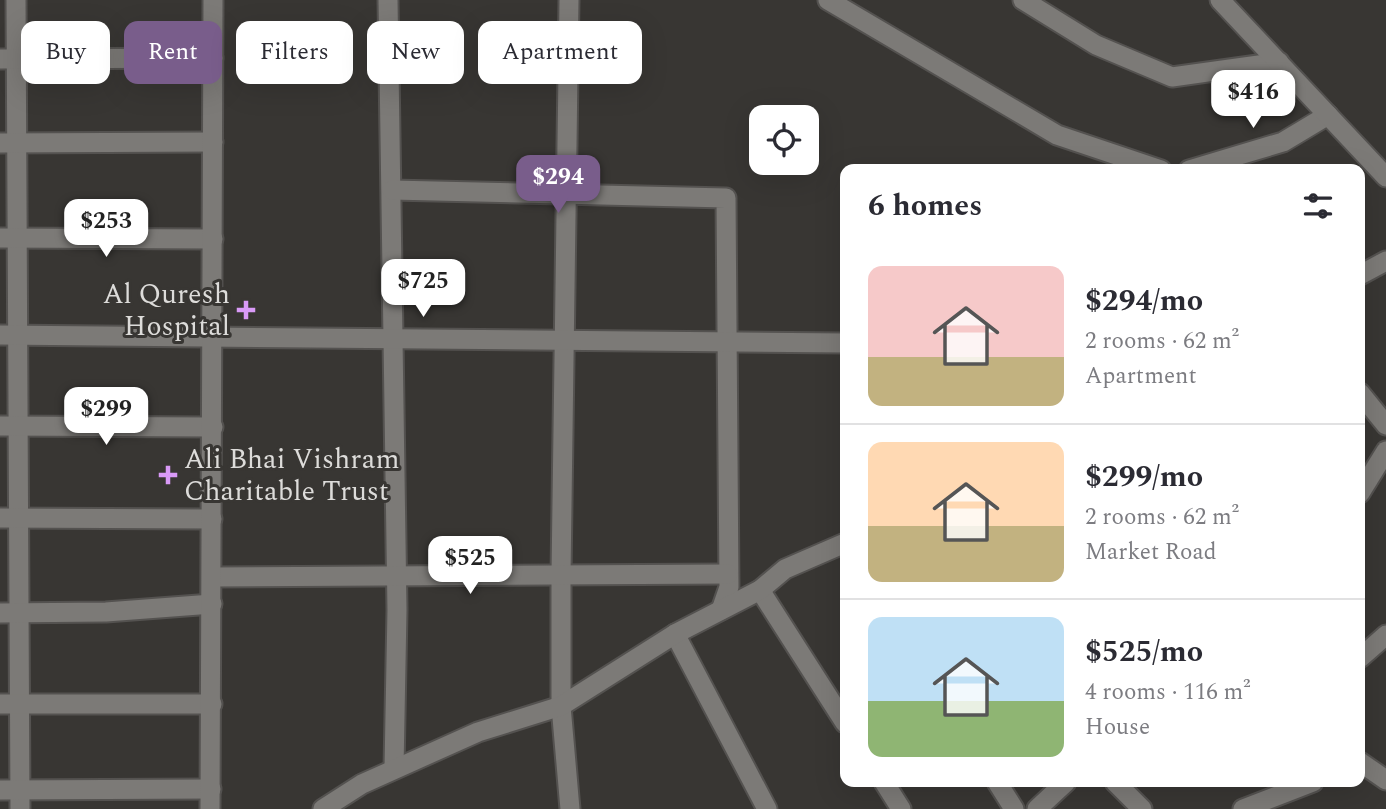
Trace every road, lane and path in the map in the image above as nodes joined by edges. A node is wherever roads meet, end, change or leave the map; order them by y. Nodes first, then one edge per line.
1 (16, 0) edge
2 (213, 0) edge
3 (388, 0) edge
4 (569, 0) edge
5 (828, 0) edge
6 (1023, 0) edge
7 (1220, 0) edge
8 (213, 21) edge
9 (124, 58) edge
10 (8, 59) edge
11 (1279, 62) junction
12 (213, 84) edge
13 (1328, 115) junction
14 (213, 142) junction
15 (8, 143) edge
16 (1143, 164) edge
17 (1209, 164) edge
18 (1386, 177) edge
19 (392, 190) junction
20 (566, 196) junction
21 (8, 239) edge
22 (213, 239) junction
23 (1386, 261) edge
24 (1365, 272) edge
25 (9, 335) edge
26 (213, 337) junction
27 (394, 339) junction
28 (563, 340) junction
29 (729, 342) junction
30 (840, 343) edge
31 (1365, 399) edge
32 (1386, 425) edge
33 (9, 426) edge
34 (213, 427) junction
35 (1386, 451) edge
36 (1365, 485) edge
37 (9, 518) edge
38 (212, 519) junction
39 (840, 548) edge
40 (728, 574) junction
41 (561, 575) junction
42 (397, 576) junction
43 (212, 577) junction
44 (760, 590) junction
45 (212, 604) junction
46 (721, 610) junction
47 (9, 613) edge
48 (675, 634) junction
49 (1386, 635) edge
50 (1365, 654) edge
51 (9, 704) edge
52 (212, 704) junction
53 (561, 706) junction
54 (840, 715) edge
55 (1365, 766) edge
56 (394, 769) junction
57 (1386, 780) edge
58 (887, 787) edge
59 (1000, 787) edge
60 (1061, 787) edge
61 (1120, 787) edge
62 (1300, 787) edge
63 (211, 789) junction
64 (13, 796) edge
65 (331, 806) edge
66 (209, 809) edge
67 (569, 809) edge
68 (767, 809) edge
69 (901, 809) edge
70 (1014, 809) edge
71 (1037, 809) edge
72 (1142, 809) edge
73 (1243, 809) edge

1 - 10 street
2 - 8 street
3 - 19 street
4 - 20 street
5 - 16 street
6 - 11 street
7 - 11 street
9 - 10 street
10 - 15 street
11 - 13 street
12 - 14 street
13 - 17 street
13 - 18 street
14 - 15 street
14 - 22 street
15 - 21 street
19 - 20 street
19 - 27 street
20 - 28 street
20 - 29 street
21 - 22 street
21 - 25 street
22 - 26 street
23 - 24 street
25 - 26 street
25 - 33 street
26 - 27 street
26 - 34 street
27 - 28 street
27 - 42 street
28 - 29 street
28 - 41 street
29 - 30 street
29 - 40 street
31 - 32 street
33 - 34 street
33 - 37 street
34 - 38 street
35 - 36 street
37 - 38 street
37 - 47 street
38 - 43 street
39 - 44 street
40 - 41 street
40 - 46 street
41 - 42 street
41 - 53 street
42 - 43 street
42 - 56 street
43 - 45 street
44 - 46 street
44 - 54 street
45 - 47 street
45 - 52 street
46 - 48 street
47 - 51 street
48 - 53 street
48 - 68 street
49 - 50 street
51 - 52 street
51 - 64 street
52 - 63 street
53 - 56 street
53 - 67 street
55 - 57 street
56 - 65 street
58 - 69 street
59 - 70 street
60 - 71 street
61 - 72 street
62 - 73 street
63 - 64 street
63 - 66 street

